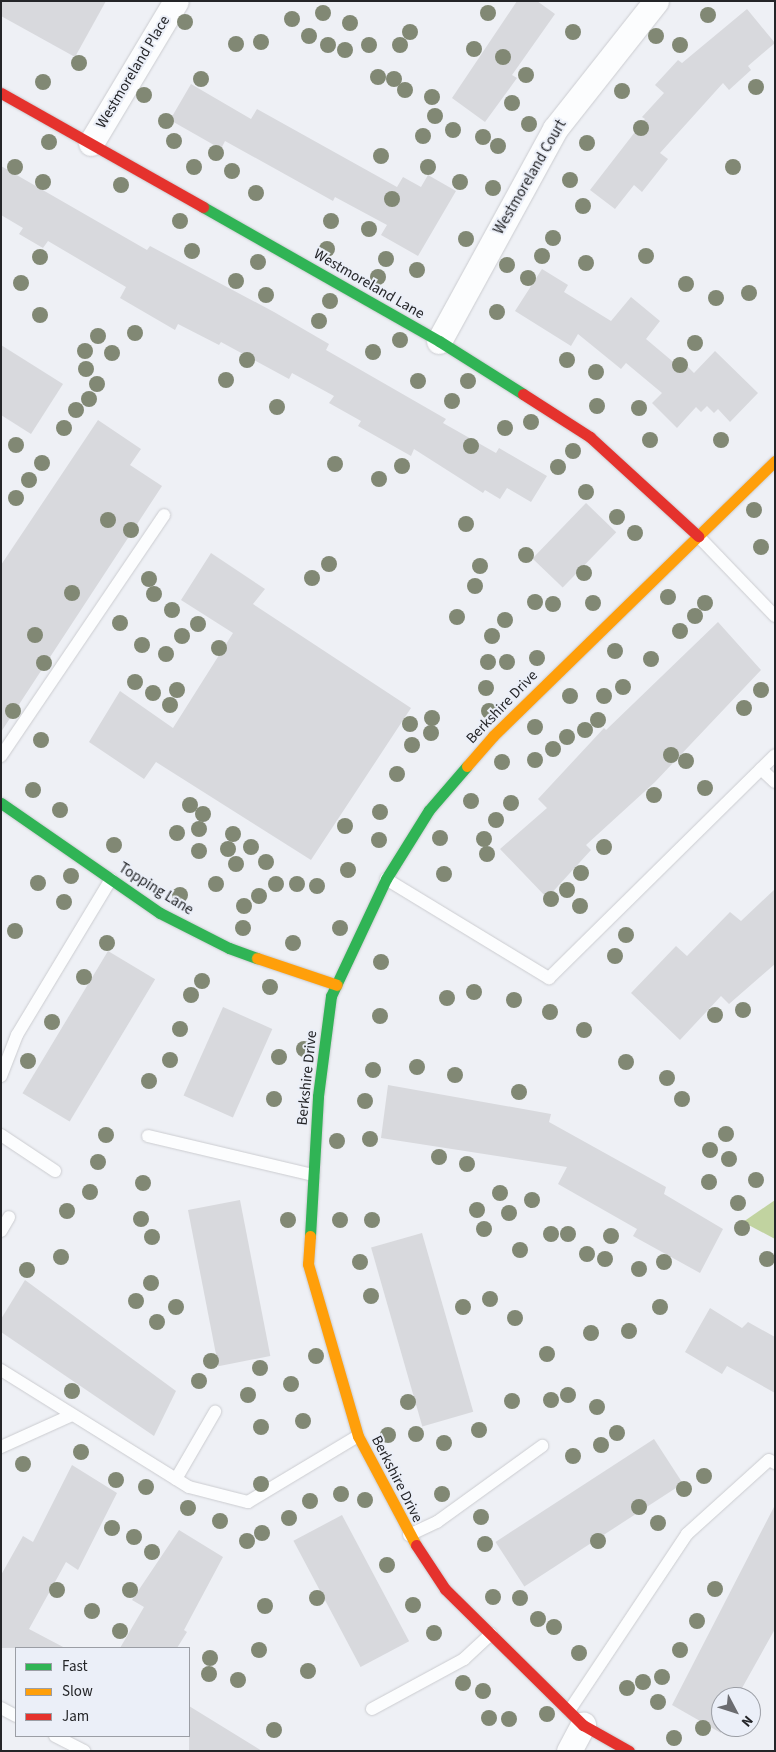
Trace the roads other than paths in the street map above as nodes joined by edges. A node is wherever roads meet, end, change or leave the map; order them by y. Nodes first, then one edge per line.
1 (176, 1) edge
2 (656, 1) edge
3 (1, 93) edge
4 (91, 143) junction
5 (439, 341) junction
6 (775, 460) edge
7 (164, 515) dead end
8 (698, 536) junction
9 (775, 616) edge
10 (775, 755) edge
11 (1, 756) edge
12 (761, 769) junction
13 (775, 782) edge
14 (1, 803) edge
15 (111, 879) junction
16 (386, 879) junction
17 (337, 985) junction
18 (1, 1076) edge
19 (1, 1135) edge
20 (148, 1136) dead end
21 (55, 1171) dead end
22 (314, 1175) junction
23 (9, 1217) dead end
24 (1, 1231) edge
25 (1, 1370) edge
26 (215, 1412) dead end
27 (70, 1416) junction
28 (358, 1436) junction
29 (542, 1446) dead end
30 (1, 1447) edge
31 (775, 1463) edge
32 (176, 1479) junction
33 (410, 1535) junction
34 (491, 1634) junction
35 (1, 1708) edge
36 (372, 1709) dead end
37 (15, 1715) edge
38 (576, 1718) junction
39 (57, 1737) edge
40 (84, 1751) edge
41 (569, 1751) edge
42 (629, 1751) edge

1 - 4 street, Westmoreland Place
2 - 5 street, Westmoreland Court
3 - 4 street, Westmoreland Lane
4 - 5 street, Westmoreland Lane
5 - 8 street, Westmoreland Lane
6 - 8 street, Berkshire Drive
7 - 11 lane
8 - 9 lane
8 - 16 street, Berkshire Drive
10 - 12 lane
12 - 13 lane
12 - 16 lane
14 - 15 street, Topping Lane
15 - 17 street, Topping Lane
15 - 18 lane
16 - 17 street, Berkshire Drive
17 - 22 street, Berkshire Drive
19 - 21 lane
20 - 22 lane
22 - 28 street, Berkshire Drive
23 - 24 lane
25 - 27 lane
26 - 32 lane
27 - 30 lane
27 - 32 lane
28 - 32 lane
28 - 33 street, Berkshire Drive
29 - 33 lane
31 - 38 lane
33 - 34 street, Berkshire Drive
34 - 36 lane
34 - 38 street, Berkshire Drive
35 - 37 lane
38 - 41 street
38 - 42 street, Berkshire Drive
39 - 40 lane

